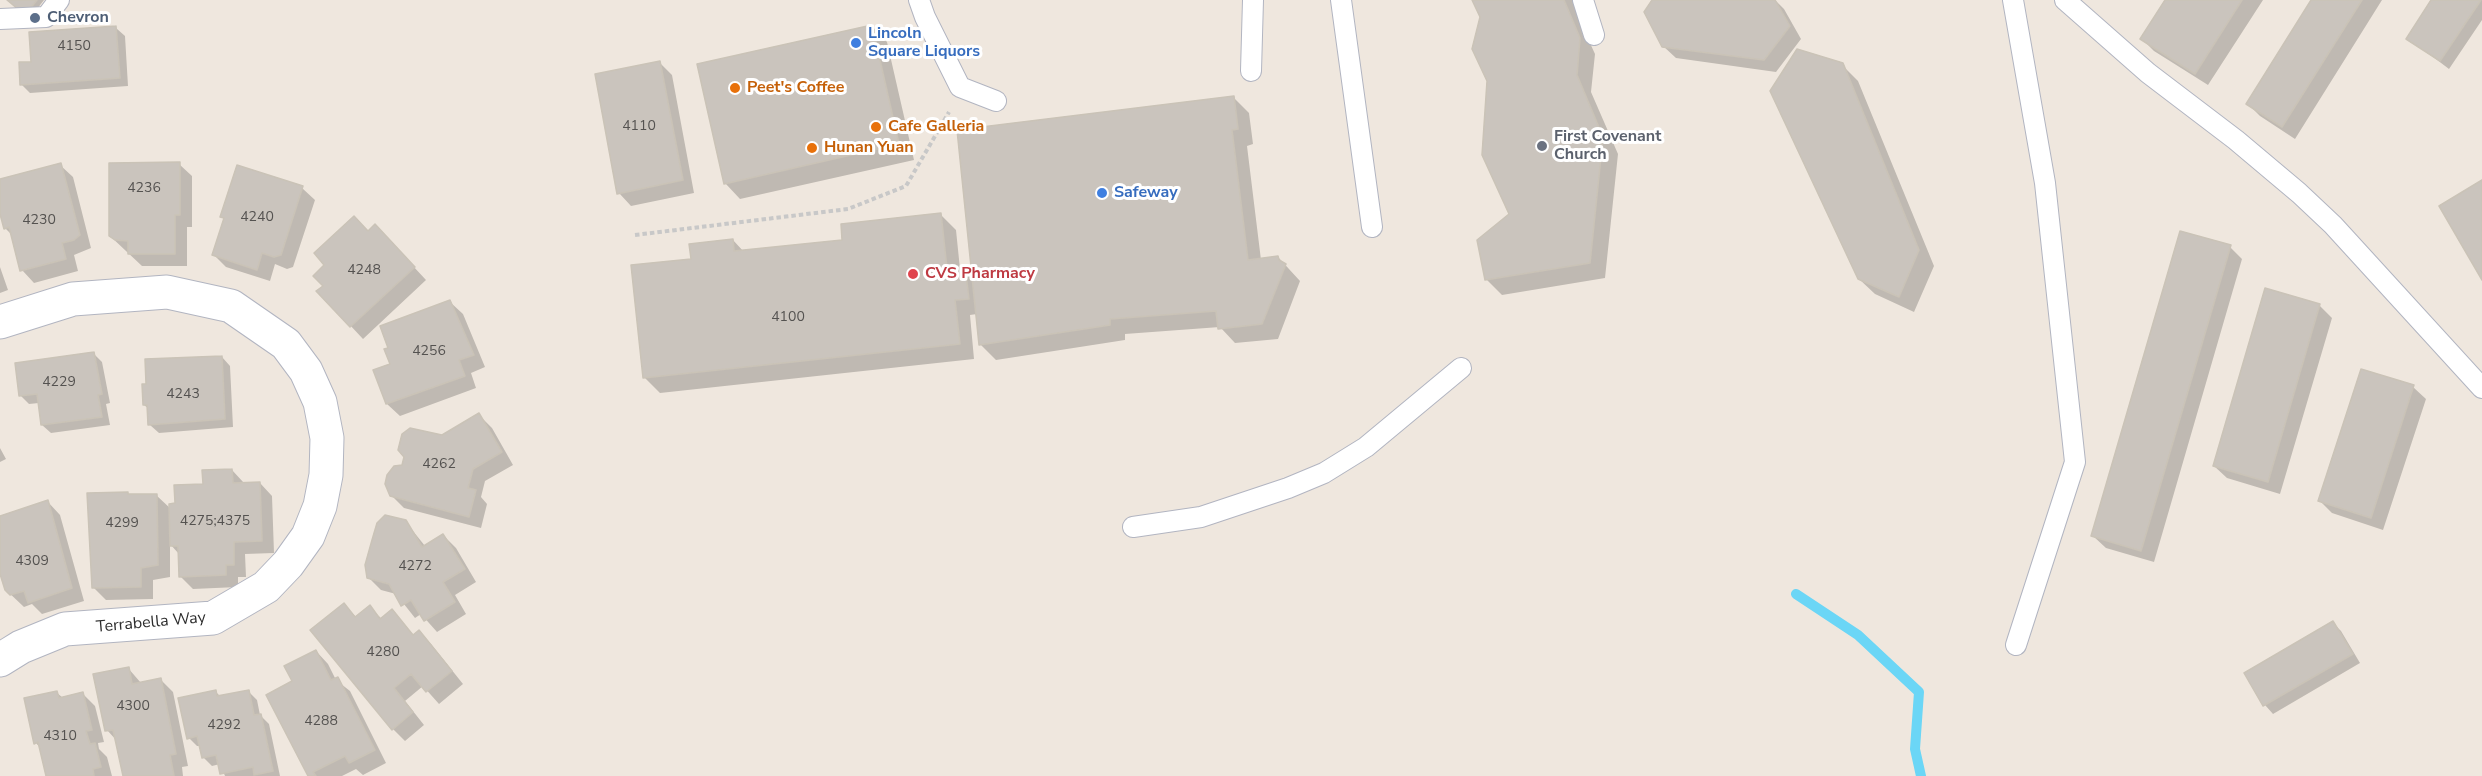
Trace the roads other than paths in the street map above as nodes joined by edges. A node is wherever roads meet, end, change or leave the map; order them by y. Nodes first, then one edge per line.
1 (59, 0) edge
2 (919, 0) edge
3 (1253, 0) edge
4 (1341, 0) edge
5 (1583, 0) edge
6 (2013, 0) edge
7 (2065, 0) edge
8 (0, 19) edge
9 (1594, 35) dead end
10 (1251, 72) dead end
11 (996, 101) dead end
12 (1372, 227) dead end
13 (0, 322) edge
14 (1461, 368) dead end
15 (2482, 388) edge
16 (1133, 527) dead end
17 (2016, 645) dead end
18 (0, 660) edge

1 - 8 lane
2 - 11 lane
3 - 10 lane
4 - 12 lane
5 - 9 lane
6 - 17 lane
7 - 15 lane
13 - 18 street, Terrabella Way
14 - 16 lane

